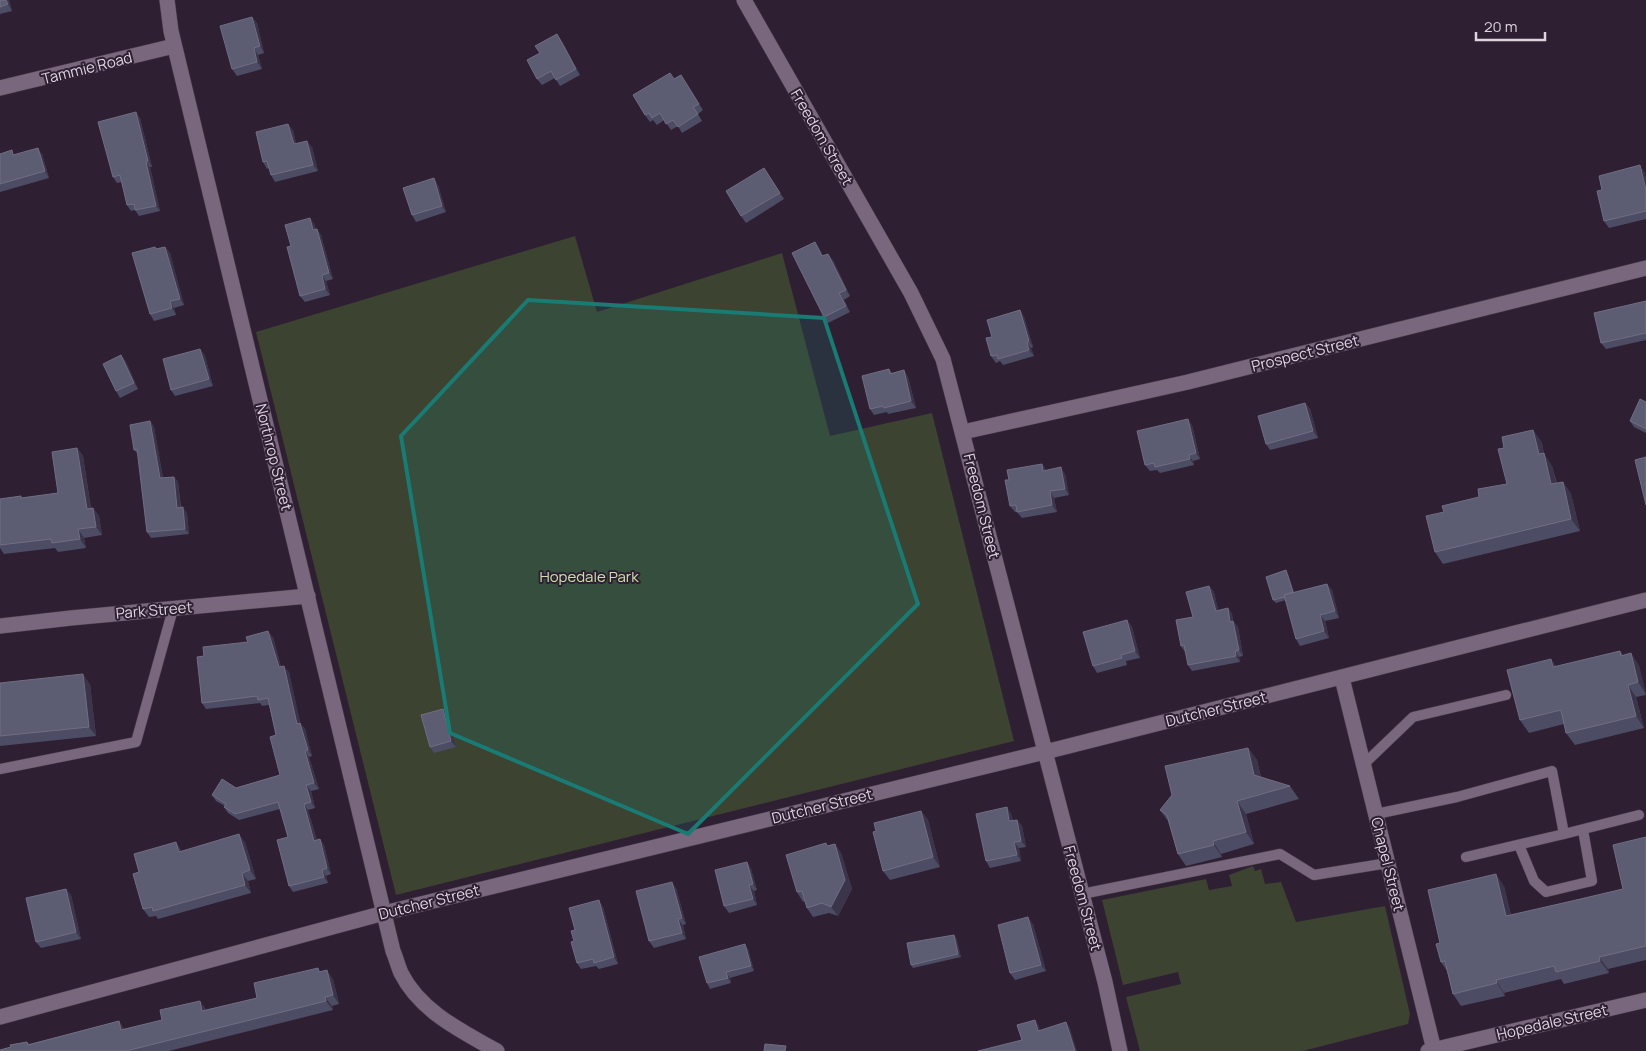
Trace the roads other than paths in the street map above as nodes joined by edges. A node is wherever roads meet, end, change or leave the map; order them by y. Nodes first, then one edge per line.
1 (166, 0) edge
2 (744, 0) edge
3 (174, 46) junction
4 (0, 88) edge
5 (1646, 268) edge
6 (963, 432) junction
7 (308, 596) junction
8 (1646, 600) edge
9 (173, 609) junction
10 (0, 626) edge
11 (1342, 678) junction
12 (1506, 696) edge
13 (1045, 752) junction
14 (1364, 764) junction
15 (0, 769) edge
16 (1376, 814) junction
17 (1639, 815) dead end
18 (1582, 830) junction
19 (1564, 834) junction
20 (1519, 845) junction
21 (1466, 856) dead end
22 (1388, 863) junction
23 (1082, 894) junction
24 (384, 913) junction
25 (1646, 1000) edge
26 (0, 1017) edge
27 (1431, 1050) edge
28 (497, 1051) edge
29 (1120, 1051) edge

1 - 3 street, Northrop Street
2 - 6 street, Freedom Street
3 - 4 street, Tammie Road
3 - 7 street, Northrop Street
5 - 6 street, Prospect Street
6 - 13 street, Freedom Street
7 - 9 street, Park Street
7 - 24 street, Northrop Street
8 - 11 street, Dutcher Street
9 - 10 street, Park Street
9 - 15 lane
11 - 13 street, Dutcher Street
11 - 14 street, Chapel Street
12 - 14 lane
13 - 23 street, Freedom Street
13 - 24 street, Dutcher Street
14 - 16 street, Chapel Street
16 - 19 lane
16 - 22 street, Chapel Street
17 - 18 lane
18 - 19 lane
18 - 20 lane
19 - 20 lane
20 - 21 lane
22 - 23 lane
22 - 27 street, Chapel Street
23 - 29 street, Freedom Street
24 - 26 street, Dutcher Street
24 - 28 street
25 - 27 street, Hopedale Street

